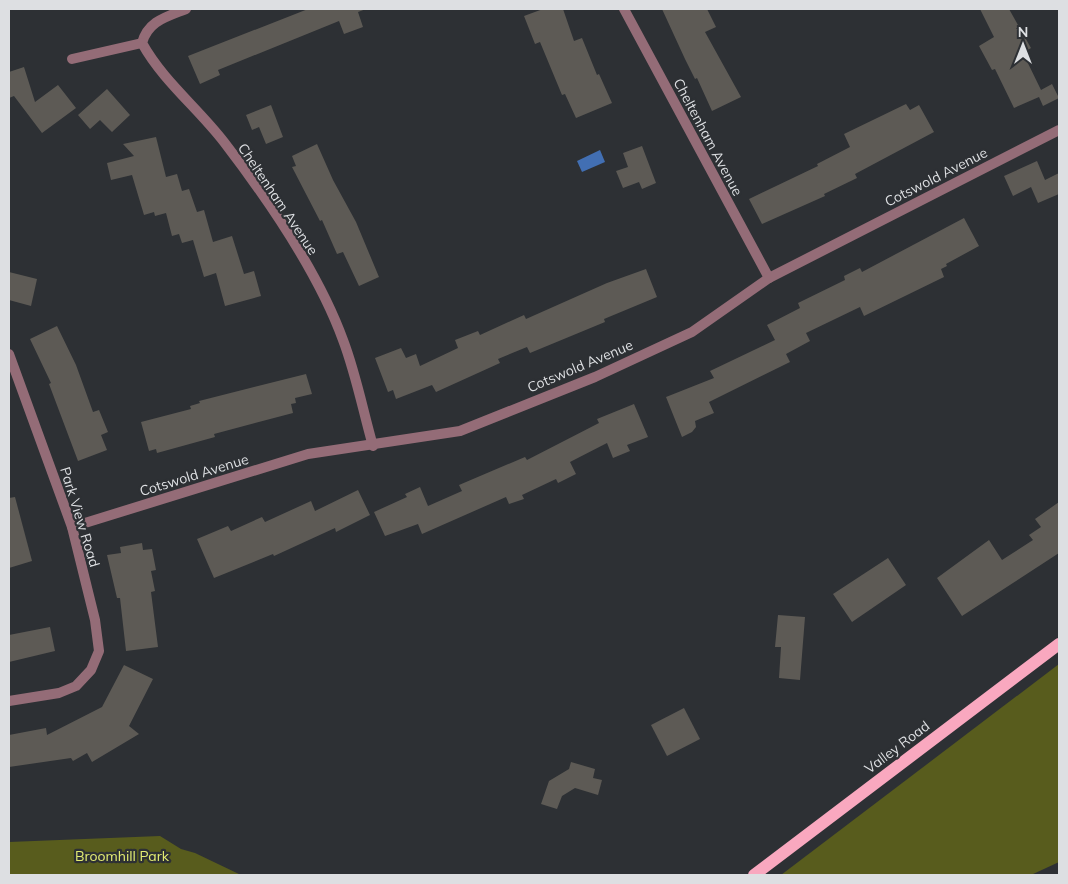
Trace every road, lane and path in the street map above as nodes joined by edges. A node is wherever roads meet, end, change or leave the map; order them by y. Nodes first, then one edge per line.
1 (186, 9) edge
2 (624, 9) edge
3 (142, 43) junction
4 (72, 59) dead end
5 (1059, 130) edge
6 (769, 278) junction
7 (9, 354) edge
8 (373, 446) junction
9 (72, 527) junction
10 (1059, 644) edge
11 (9, 701) edge
12 (754, 875) edge

1 - 3 street
2 - 6 street, Cheltenham Avenue
3 - 4 street
3 - 8 street, Cheltenham Avenue
5 - 6 street, Cotswold Avenue
6 - 8 street, Cotswold Avenue
7 - 9 street, Park View Road
8 - 9 street, Cotswold Avenue
9 - 11 street, Park View Road
10 - 12 main road, Valley Road

